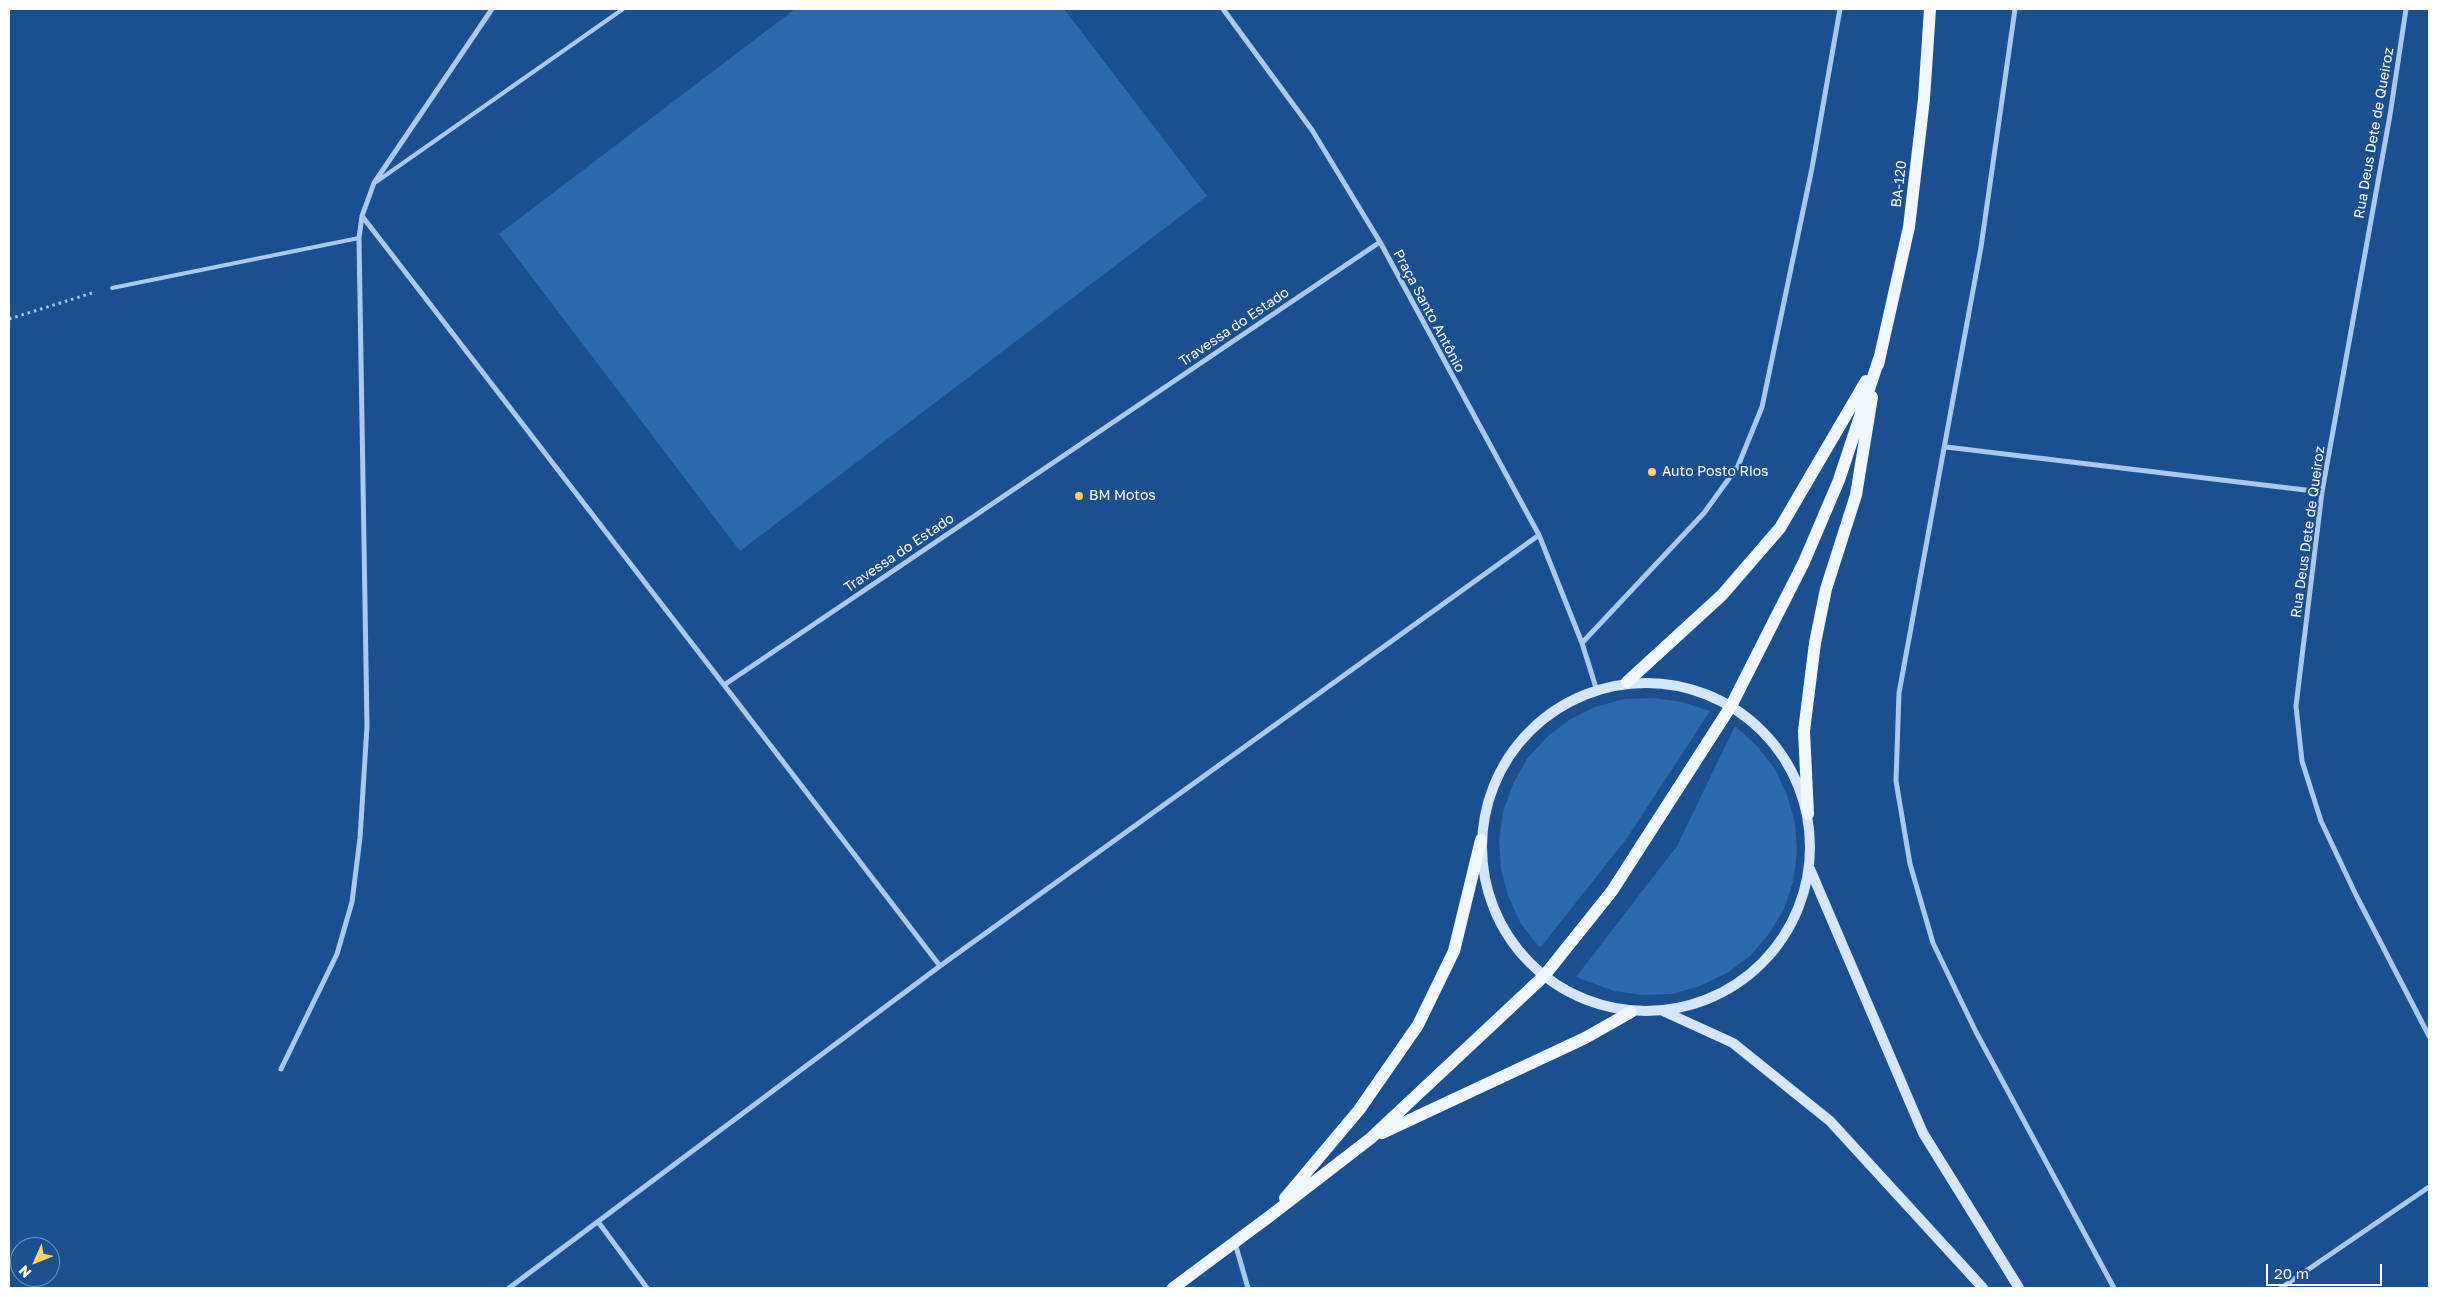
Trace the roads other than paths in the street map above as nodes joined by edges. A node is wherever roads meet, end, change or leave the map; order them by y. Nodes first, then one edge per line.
1 (492, 9) edge
2 (623, 9) edge
3 (1223, 9) edge
4 (1840, 9) edge
5 (1930, 9) edge
6 (2015, 9) edge
7 (2406, 9) edge
8 (374, 183) junction
9 (362, 216) junction
10 (359, 238) junction
11 (1380, 242) junction
12 (112, 288) road end
13 (1879, 359) junction
14 (1946, 447) junction
15 (2322, 492) junction
16 (1539, 535) junction
17 (1582, 643) junction
18 (1627, 682) junction
19 (724, 685) junction
20 (1597, 691) junction
21 (1731, 706) junction
22 (1808, 814) junction
23 (1481, 840) junction
24 (1810, 869) junction
25 (940, 966) junction
26 (1544, 976) junction
27 (1663, 1011) junction
28 (1631, 1012) junction
29 (2429, 1036) edge
30 (281, 1069) dead end
31 (1371, 1138) junction
32 (2429, 1187) edge
33 (1270, 1216) junction
34 (599, 1223) junction
35 (1234, 1243) junction
36 (509, 1288) edge
37 (647, 1288) edge
38 (1173, 1288) edge
39 (1248, 1288) edge
40 (1983, 1288) edge
41 (2019, 1288) edge
42 (2114, 1288) edge
43 (2281, 1288) edge

1 - 8 street
2 - 8 lane
3 - 11 street, Praça Santo Antônio
4 - 17 street
5 - 13 main road, BA-120 / BA-120
6 - 14 street
7 - 15 street, Rua Deus Dete de Queiroz
8 - 9 street
9 - 10 street
9 - 19 street
10 - 12 lane
10 - 30 street
11 - 16 street, Praça Santo Antônio
11 - 19 street, Travessa do Estado
13 - 18 main road
13 - 21 main road, BA-120
13 - 22 main road
14 - 15 street
14 - 42 street
15 - 29 street, Rua Deus Dete de Queiroz
16 - 17 street, Praça Santo Antônio
16 - 25 street
17 - 20 street, Praça Santo Antônio
18 - 20 main road
18 - 21 main road
19 - 25 street
20 - 23 main road
21 - 22 main road
21 - 26 main road, BA-120
22 - 24 main road
23 - 26 main road
23 - 33 main road
24 - 27 main road
24 - 41 main road
25 - 34 street
26 - 28 main road
26 - 31 main road, BA-120
27 - 28 main road
27 - 40 main road
28 - 31 main road
31 - 33 main road, BA-120
32 - 43 street
33 - 35 main road, BA-120
34 - 36 street
34 - 37 street
35 - 38 main road, BA-120
35 - 39 street

